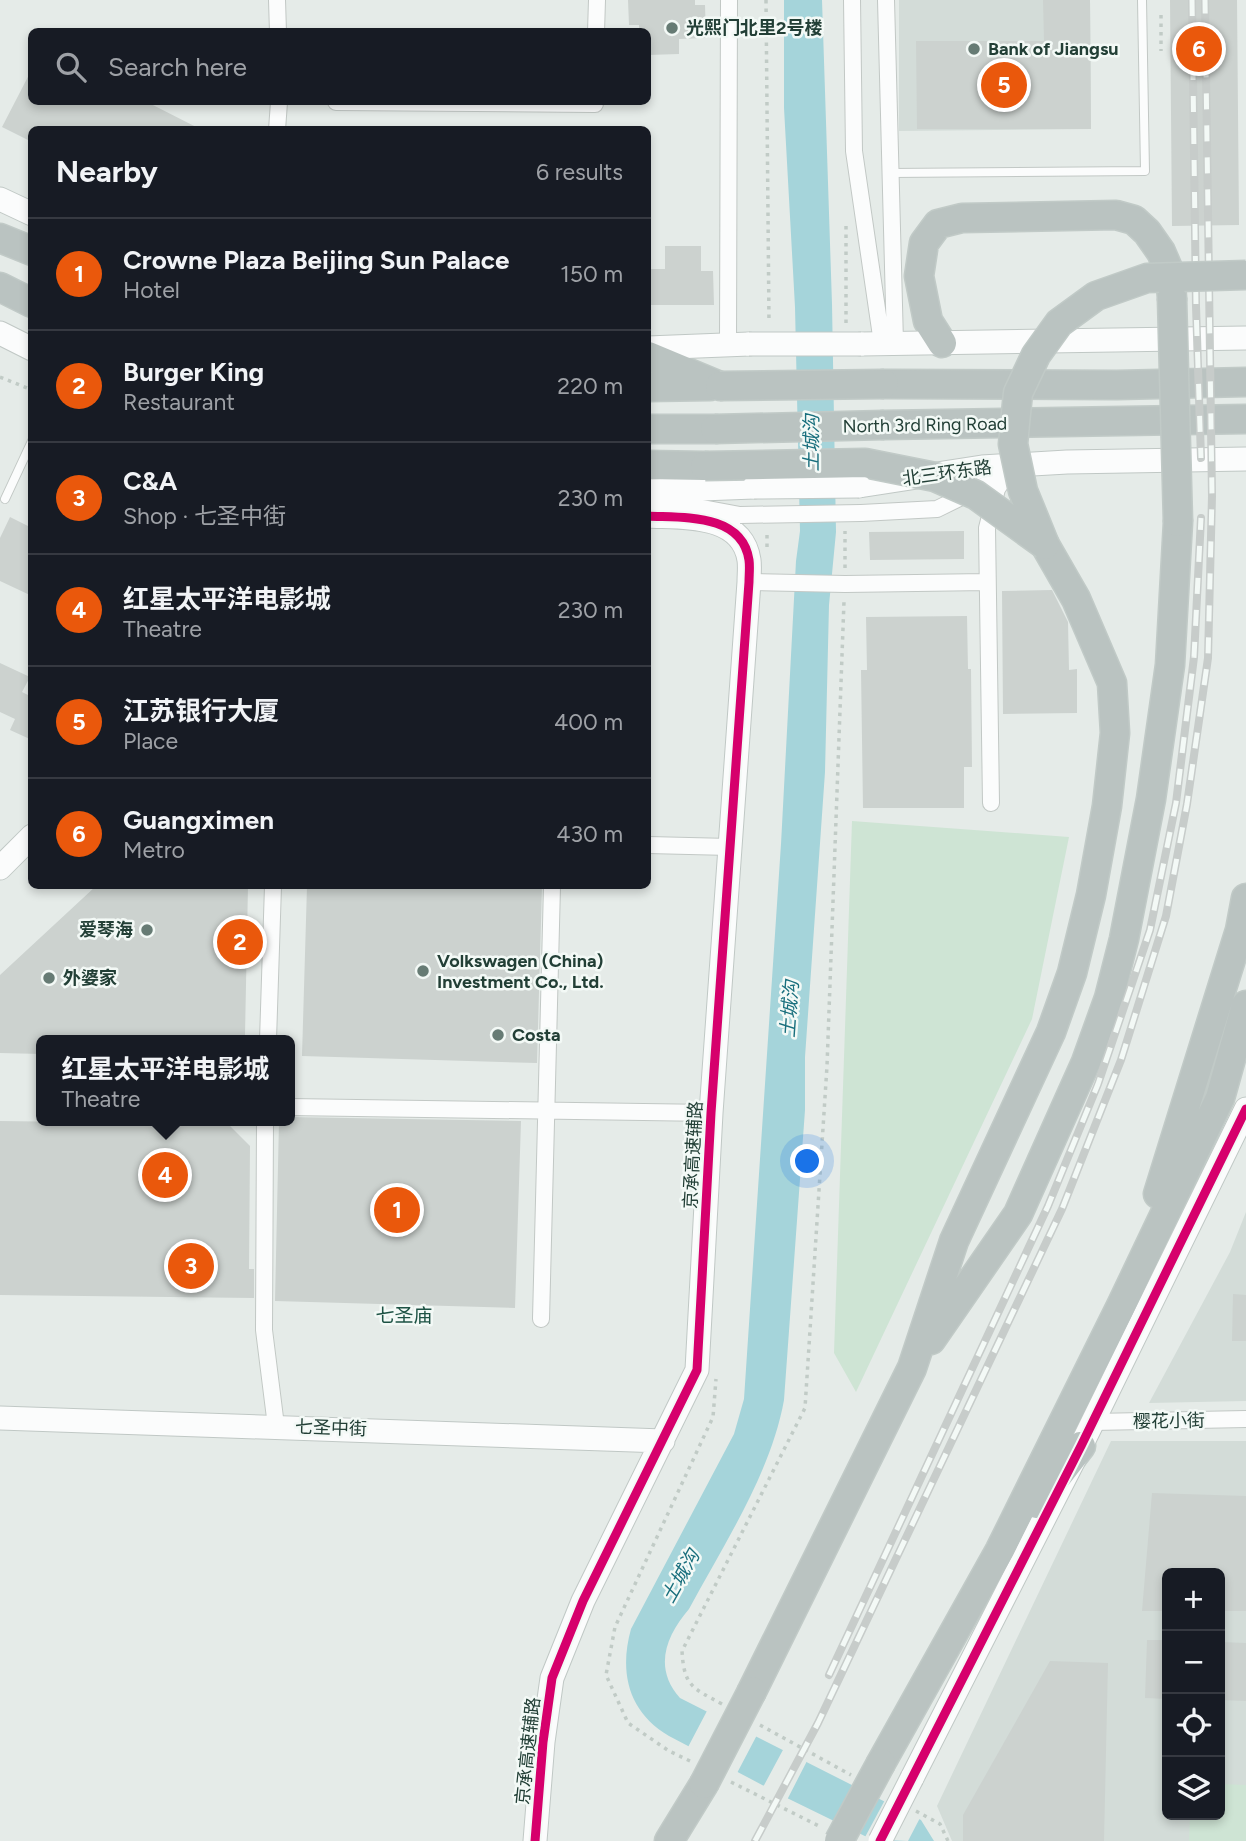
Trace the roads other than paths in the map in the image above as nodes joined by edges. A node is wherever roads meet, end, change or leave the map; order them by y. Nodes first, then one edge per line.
1 (277, 0) edge
2 (597, 0) edge
3 (729, 0) edge
4 (852, 0) edge
5 (886, 0) edge
6 (1142, 0) edge
7 (278, 28) edge
8 (596, 28) edge
9 (279, 105) edge
10 (277, 126) edge
11 (890, 173) junction
12 (0, 199) edge
13 (28, 212) edge
14 (0, 238) edge
15 (28, 249) edge
16 (1246, 275) edge
17 (0, 287) edge
18 (28, 301) edge
19 (0, 333) edge
20 (1246, 338) edge
21 (871, 340) junction
22 (942, 343) junction
23 (739, 345) junction
24 (28, 347) edge
25 (651, 348) edge
26 (651, 357) edge
27 (1246, 382) edge
28 (720, 386) junction
29 (651, 387) edge
30 (1246, 419) edge
31 (651, 429) edge
32 (28, 450) edge
33 (1246, 459) edge
34 (1067, 462) junction
35 (651, 465) edge
36 (1005, 477) junction
37 (651, 491) edge
38 (5, 499) dead end
39 (651, 499) edge
40 (651, 516) edge
41 (1045, 545) junction
42 (749, 582) junction
43 (987, 582) junction
44 (992, 803) dead end
45 (28, 840) edge
46 (651, 845) edge
47 (730, 847) junction
48 (0, 868) edge
49 (273, 889) edge
50 (552, 889) edge
51 (1246, 898) edge
52 (1246, 1006) edge
53 (268, 1035) edge
54 (295, 1107) edge
55 (1246, 1109) edge
56 (545, 1110) junction
57 (711, 1113) junction
58 (265, 1126) edge
59 (1121, 1306) junction
60 (541, 1320) dead end
61 (912, 1368) junction
62 (0, 1418) edge
63 (1246, 1419) edge
64 (275, 1426) junction
65 (1087, 1434) junction
66 (663, 1441) junction
67 (1000, 1550) junction
68 (832, 1835) edge
69 (535, 1841) edge
70 (669, 1841) edge
71 (880, 1841) edge

1 - 7 street
2 - 8 street
3 - 23 street
4 - 21 street
5 - 11 street
6 - 11 lane
9 - 10 street
11 - 21 street
12 - 13 street
14 - 15 highway
16 - 41 highway, bridge
17 - 18 highway
19 - 24 street
20 - 22 street
21 - 22 street
21 - 23 street, bridge
22 - 61 highway, bridge
23 - 25 street
26 - 28 highway
27 - 28 highway, bridge
28 - 29 highway
30 - 31 highway, North 3rd Ring Road, bridge
32 - 38 lane
33 - 34 street, 北三环东路
34 - 36 street
34 - 37 street, 北三环东路, bridge
35 - 41 highway, bridge
36 - 39 street, bridge
36 - 43 street
40 - 42 street, 京承高速辅路
41 - 61 highway
42 - 43 street
42 - 47 street, 京承高速辅路
43 - 44 street
45 - 48 street
46 - 47 street
47 - 57 street, 京承高速辅路
49 - 53 street
50 - 56 street
51 - 59 highway
52 - 59 highway
54 - 56 street
55 - 65 street
56 - 57 street
56 - 60 street
57 - 66 street, 京承高速辅路
58 - 64 street
59 - 67 highway
61 - 70 highway, bridge
62 - 64 street, 七圣中街
63 - 65 street, 樱花小街
64 - 66 street, 七圣中街
65 - 67 highway
65 - 71 street, bridge
66 - 69 street, 京承高速辅路
67 - 68 highway, bridge

